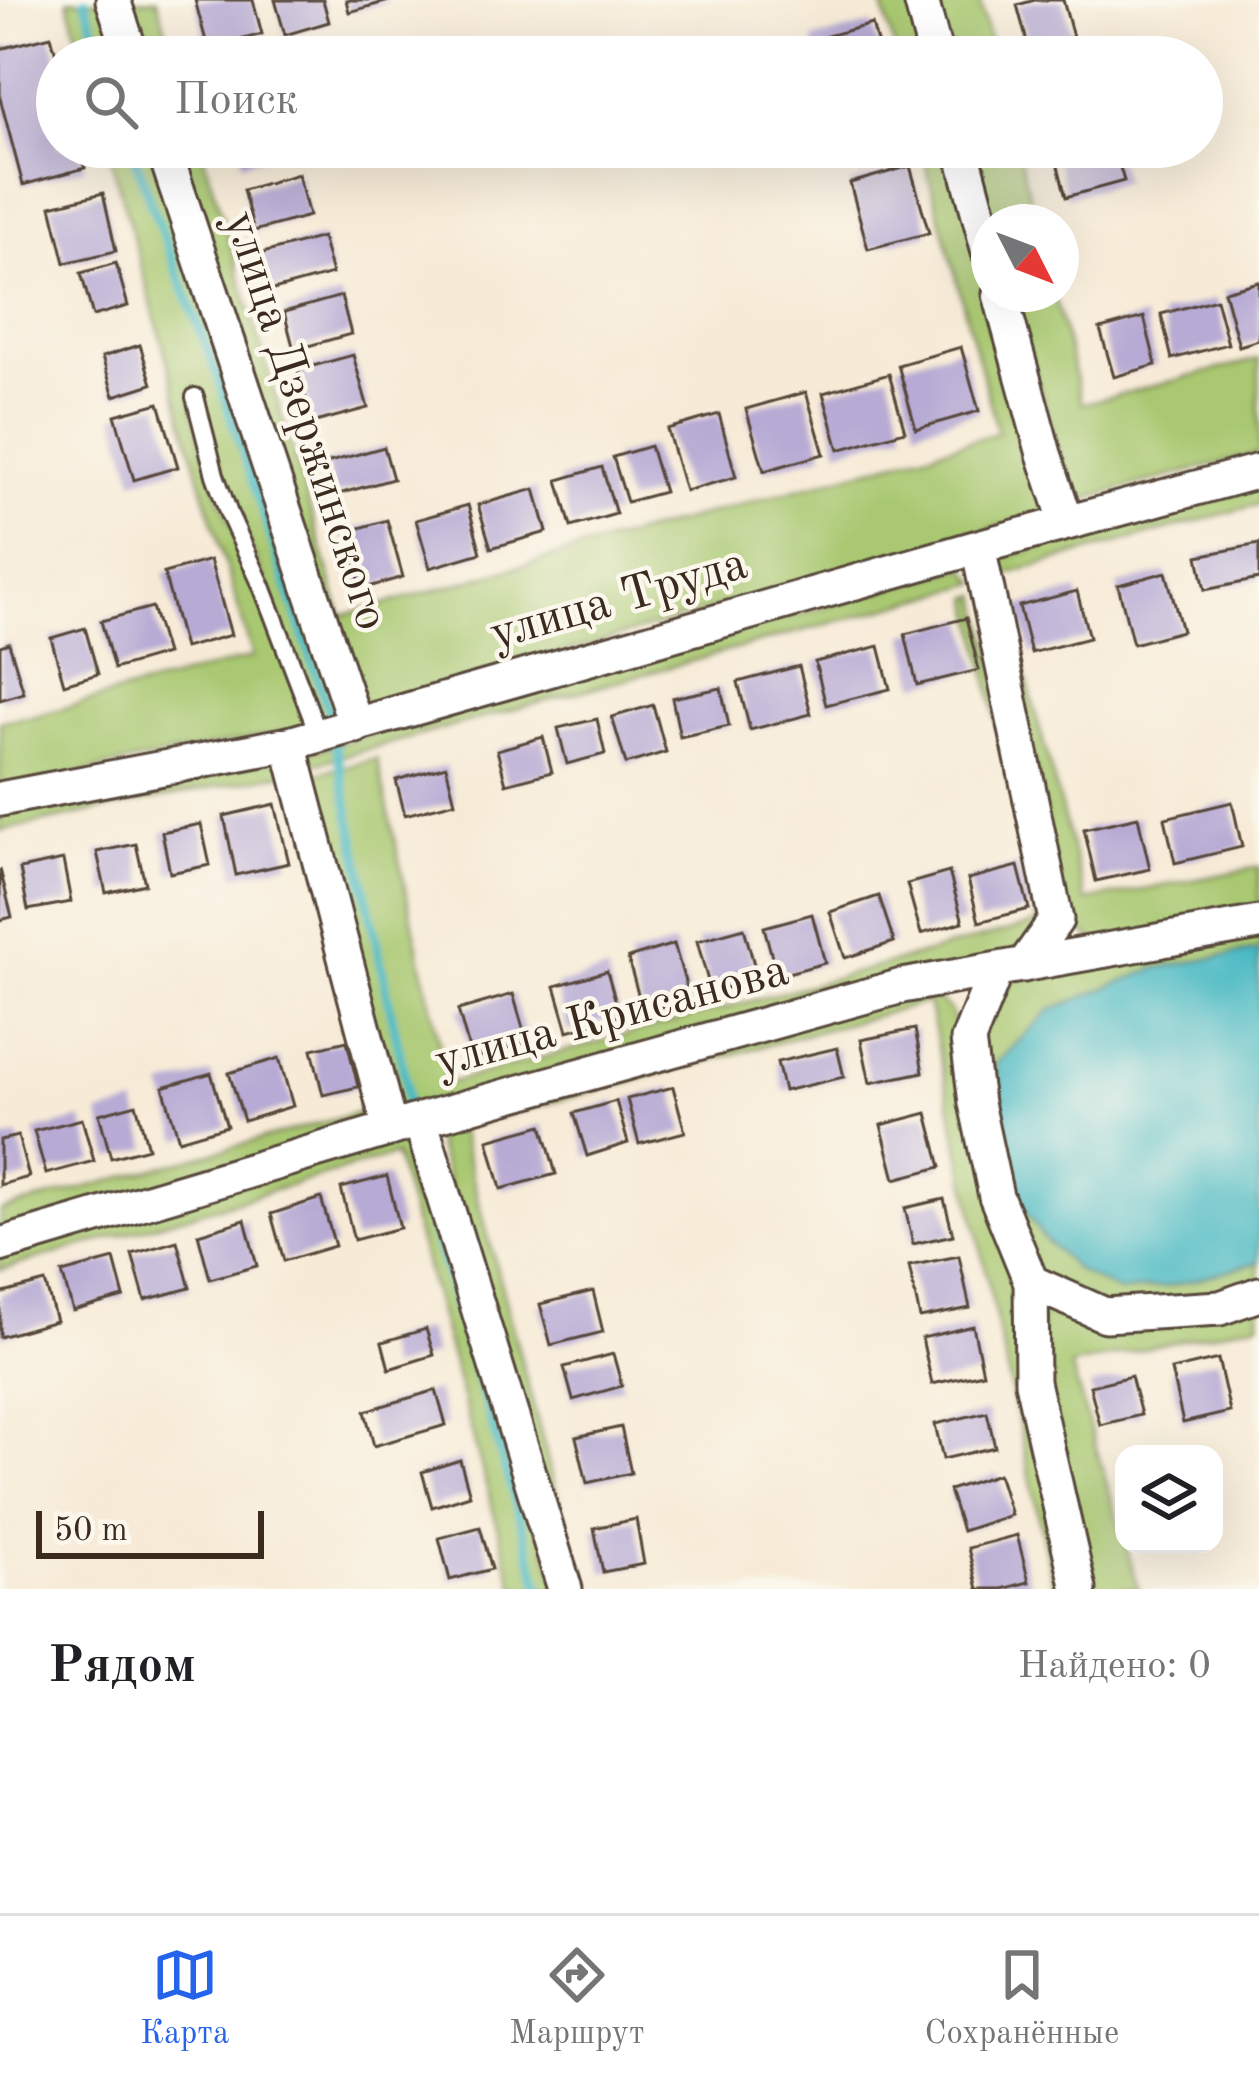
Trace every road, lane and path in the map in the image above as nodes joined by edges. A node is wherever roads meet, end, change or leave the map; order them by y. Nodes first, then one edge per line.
1 (113, 0) edge
2 (921, 0) edge
3 (125, 36) edge
4 (930, 36) edge
5 (170, 168) edge
6 (967, 168) edge
7 (976, 204) edge
8 (1005, 312) edge
9 (195, 397) dead end
10 (1259, 471) edge
11 (1067, 523) junction
12 (978, 547) junction
13 (356, 726) junction
14 (304, 740) junction
15 (0, 799) edge
16 (1056, 920) junction
17 (1259, 923) edge
18 (1092, 953) junction
19 (1010, 968) junction
20 (929, 981) junction
21 (968, 1040) junction
22 (405, 1124) junction
23 (0, 1245) edge
24 (1031, 1282) junction
25 (1259, 1294) edge
26 (565, 1589) edge
27 (1079, 1589) edge

1 - 3 street
2 - 4 street
5 - 13 street, улица Дзержинского
6 - 7 street
8 - 11 street
9 - 14 lane
10 - 11 street, улица Труда
11 - 12 street, улица Труда
12 - 13 street, улица Труда
12 - 16 street
13 - 14 street, улица Труда
14 - 15 street, улица Труда
14 - 22 street
16 - 18 street
16 - 19 street
17 - 18 street, улица Крисанова
18 - 19 street, улица Крисанова
19 - 20 street, улица Крисанова
19 - 21 street
20 - 21 street
20 - 22 street, улица Крисанова
21 - 24 street
22 - 23 street, улица Крисанова
22 - 26 street
24 - 25 street
24 - 27 street

